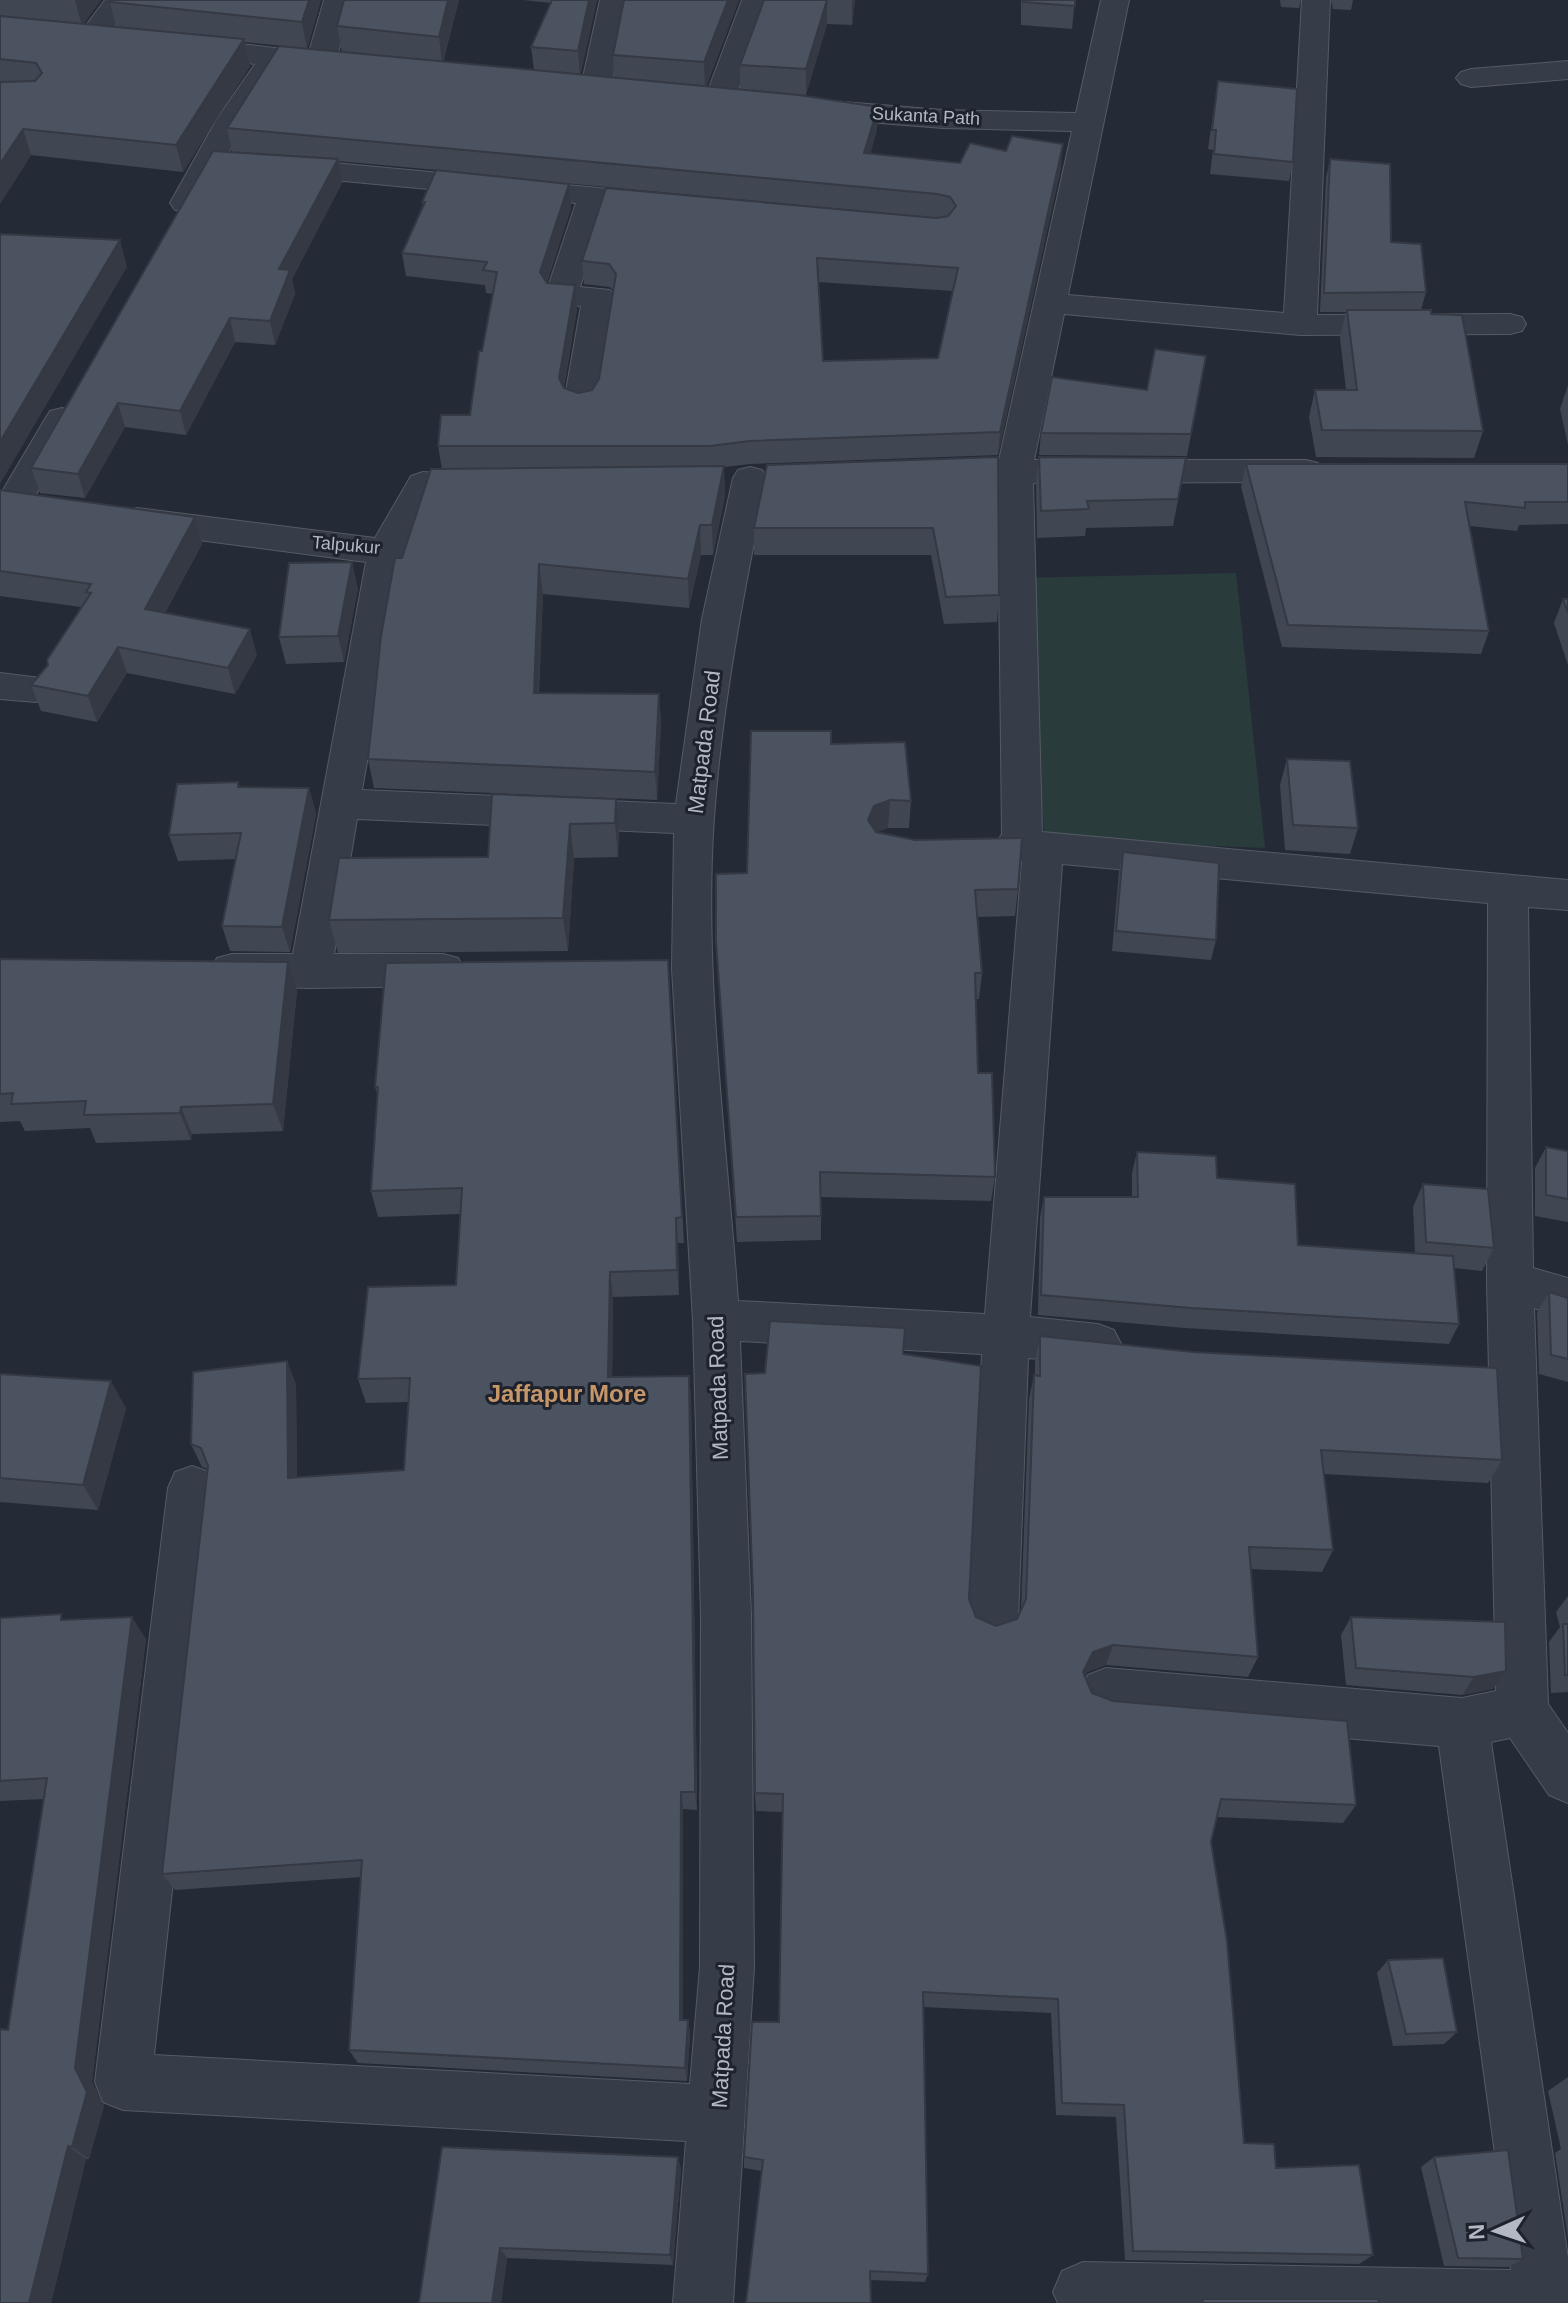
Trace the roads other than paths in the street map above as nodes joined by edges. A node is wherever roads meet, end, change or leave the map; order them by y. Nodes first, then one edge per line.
1 (119, 0) edge
2 (338, 0) edge
3 (614, 0) edge
4 (756, 0) edge
5 (1115, 0) edge
6 (1316, 0) edge
7 (121, 42) edge
8 (167, 45) edge
9 (273, 58) junction
10 (321, 63) junction
11 (367, 68) edge
12 (1568, 70) edge
13 (1471, 78) dead end
14 (626, 93) edge
15 (688, 98) edge
16 (719, 101) junction
17 (749, 103) edge
18 (794, 107) edge
19 (1089, 122) junction
20 (234, 164) junction
21 (594, 196) junction
22 (687, 205) edge
23 (171, 231) edge
24 (1050, 303) junction
25 (1510, 324) dead end
26 (1300, 325) junction
27 (76, 394) edge
28 (581, 402) edge
29 (1015, 469) junction
30 (1335, 471) edge
31 (904, 473) edge
32 (746, 480) dead end
33 (515, 484) edge
34 (19, 504) edge
35 (106, 516) edge
36 (386, 552) junction
37 (340, 804) junction
38 (694, 819) junction
39 (978, 845) edge
40 (1033, 846) junction
41 (1508, 888) junction
42 (1568, 895) edge
43 (202, 970) edge
44 (489, 970) edge
45 (310, 972) junction
46 (1510, 1281) junction
47 (1568, 1298) edge
48 (716, 1320) junction
49 (1006, 1335) junction
50 (1140, 1348) edge
51 (192, 1488) dead end
52 (993, 1620) dead end
53 (1106, 1693) dead end
54 (1522, 1711) junction
55 (1462, 1723) junction
56 (1568, 1777) edge
57 (719, 2114) junction
58 (1083, 2292) dead end
59 (1544, 2302) edge
60 (703, 2303) edge

1 - 7 street
2 - 10 street
3 - 14 street
4 - 16 street
5 - 19 street
6 - 26 street
8 - 9 street
9 - 10 street
9 - 20 street
10 - 11 street
12 - 13 street
15 - 16 street
16 - 17 street
18 - 19 street, Sukanta Path
19 - 24 street
20 - 21 street
20 - 23 street
21 - 22 street
21 - 28 street
24 - 26 street
24 - 29 street
25 - 26 street
27 - 34 street
29 - 30 street
29 - 31 street
29 - 40 street
32 - 38 street, Matpada Road
33 - 36 street, Talpukur
35 - 36 street, Talpukur
36 - 37 street
37 - 38 street
37 - 45 street
38 - 48 street, Matpada Road
39 - 40 street
40 - 41 street
40 - 49 street
41 - 42 street
41 - 46 street
43 - 45 street
44 - 45 street
46 - 47 street
46 - 54 street
48 - 49 street
48 - 57 street, Matpada Road
49 - 50 street
49 - 52 street
51 - 57 street
53 - 55 street
54 - 55 street
54 - 56 street
55 - 59 street
57 - 60 street, Matpada Road
58 - 59 street

